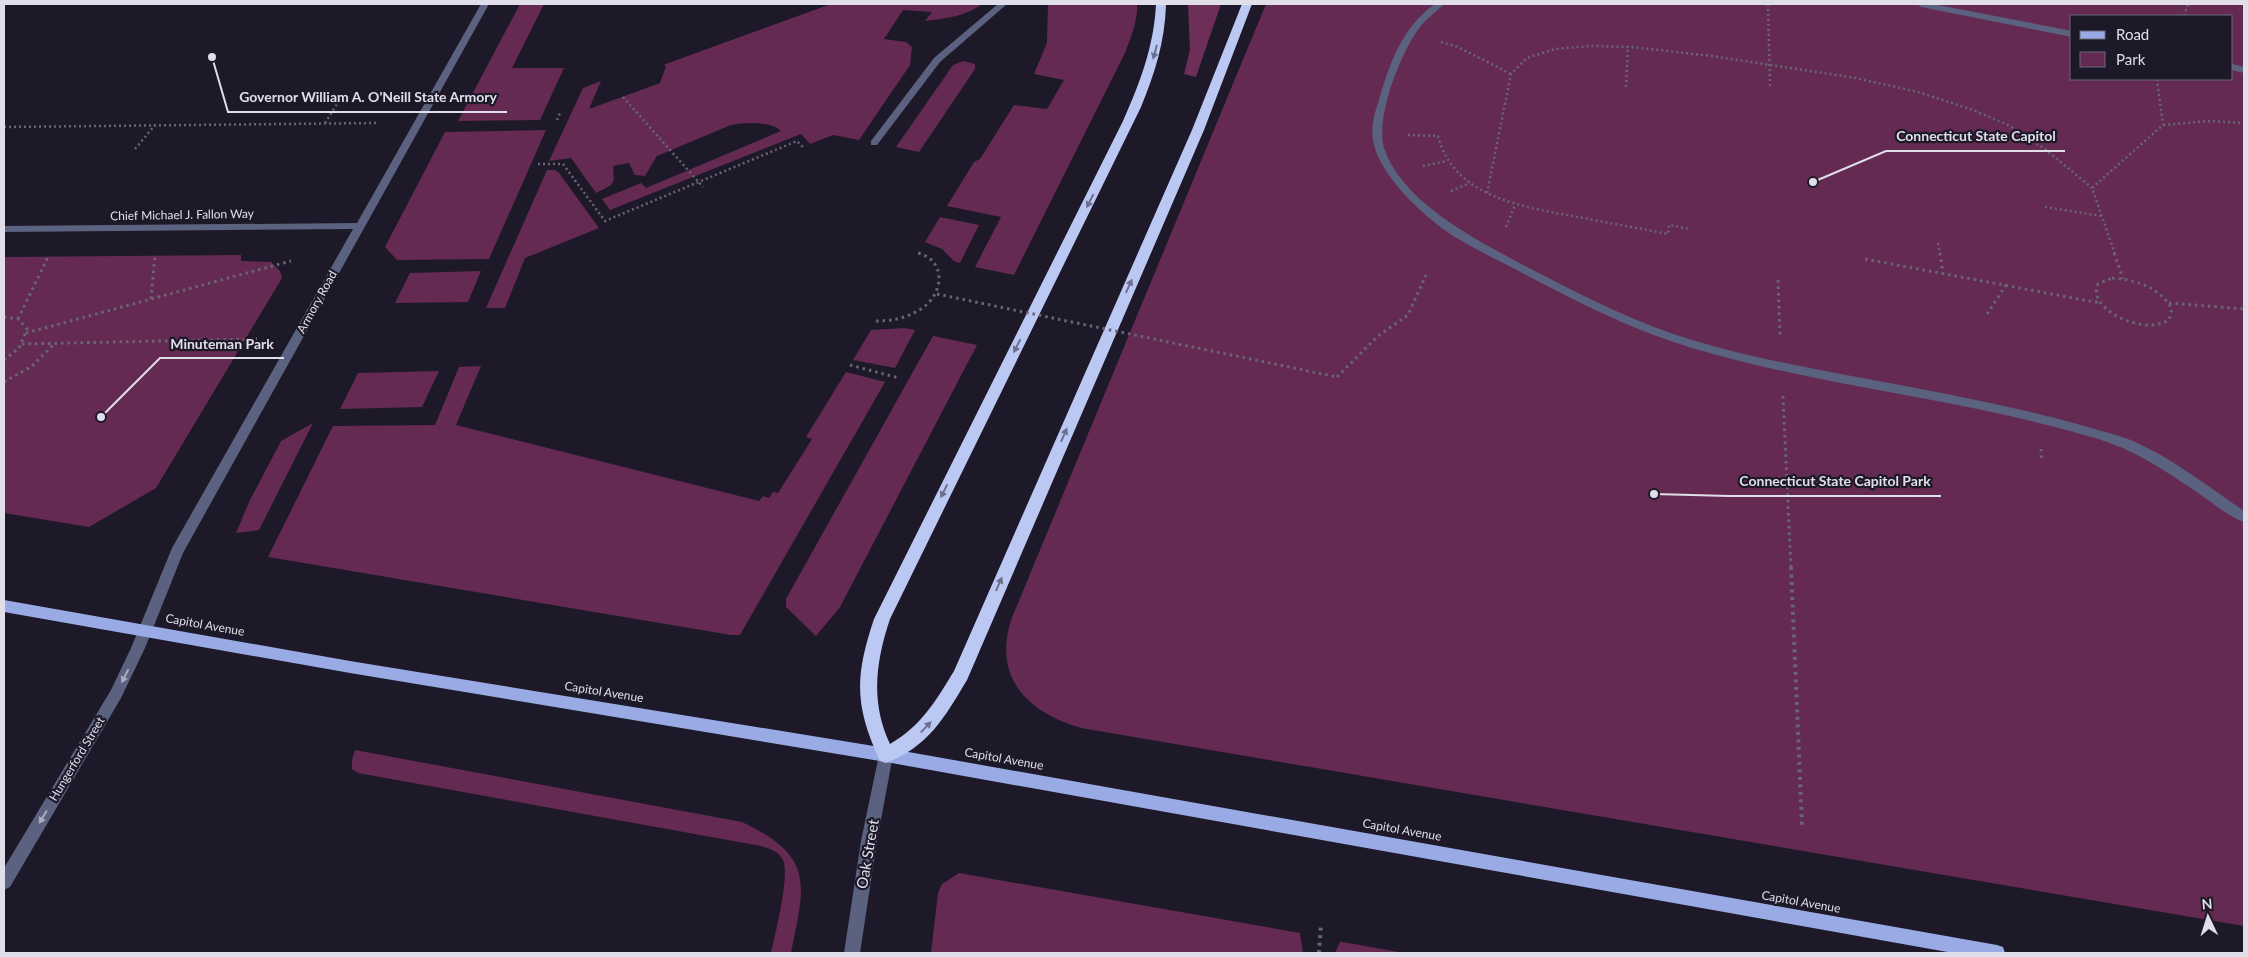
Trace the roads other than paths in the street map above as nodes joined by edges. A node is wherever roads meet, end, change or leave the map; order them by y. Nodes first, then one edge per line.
1 (485, 4) edge
2 (1002, 4) edge
3 (1161, 4) edge
4 (1247, 4) edge
5 (1440, 4) edge
6 (1920, 4) edge
7 (2070, 34) edge
8 (874, 143) dead end
9 (360, 226) junction
10 (4, 229) edge
11 (2244, 517) edge
12 (4, 606) edge
13 (144, 632) junction
14 (886, 755) junction
15 (4, 882) edge
16 (852, 953) edge
17 (1997, 953) edge

1 - 9 street, Armory Road
2 - 8 street
3 -> 14 highway
14 -> 4 highway
5 - 11 street
6 - 7 street
9 - 10 street, Chief Michael J. Fallon Way
9 - 13 street, Armory Road
12 - 13 main road, Capitol Avenue
13 - 14 main road, Capitol Avenue
13 -> 15 street, Hungerford Street
14 - 16 street, Oak Street
14 - 17 main road, Capitol Avenue

